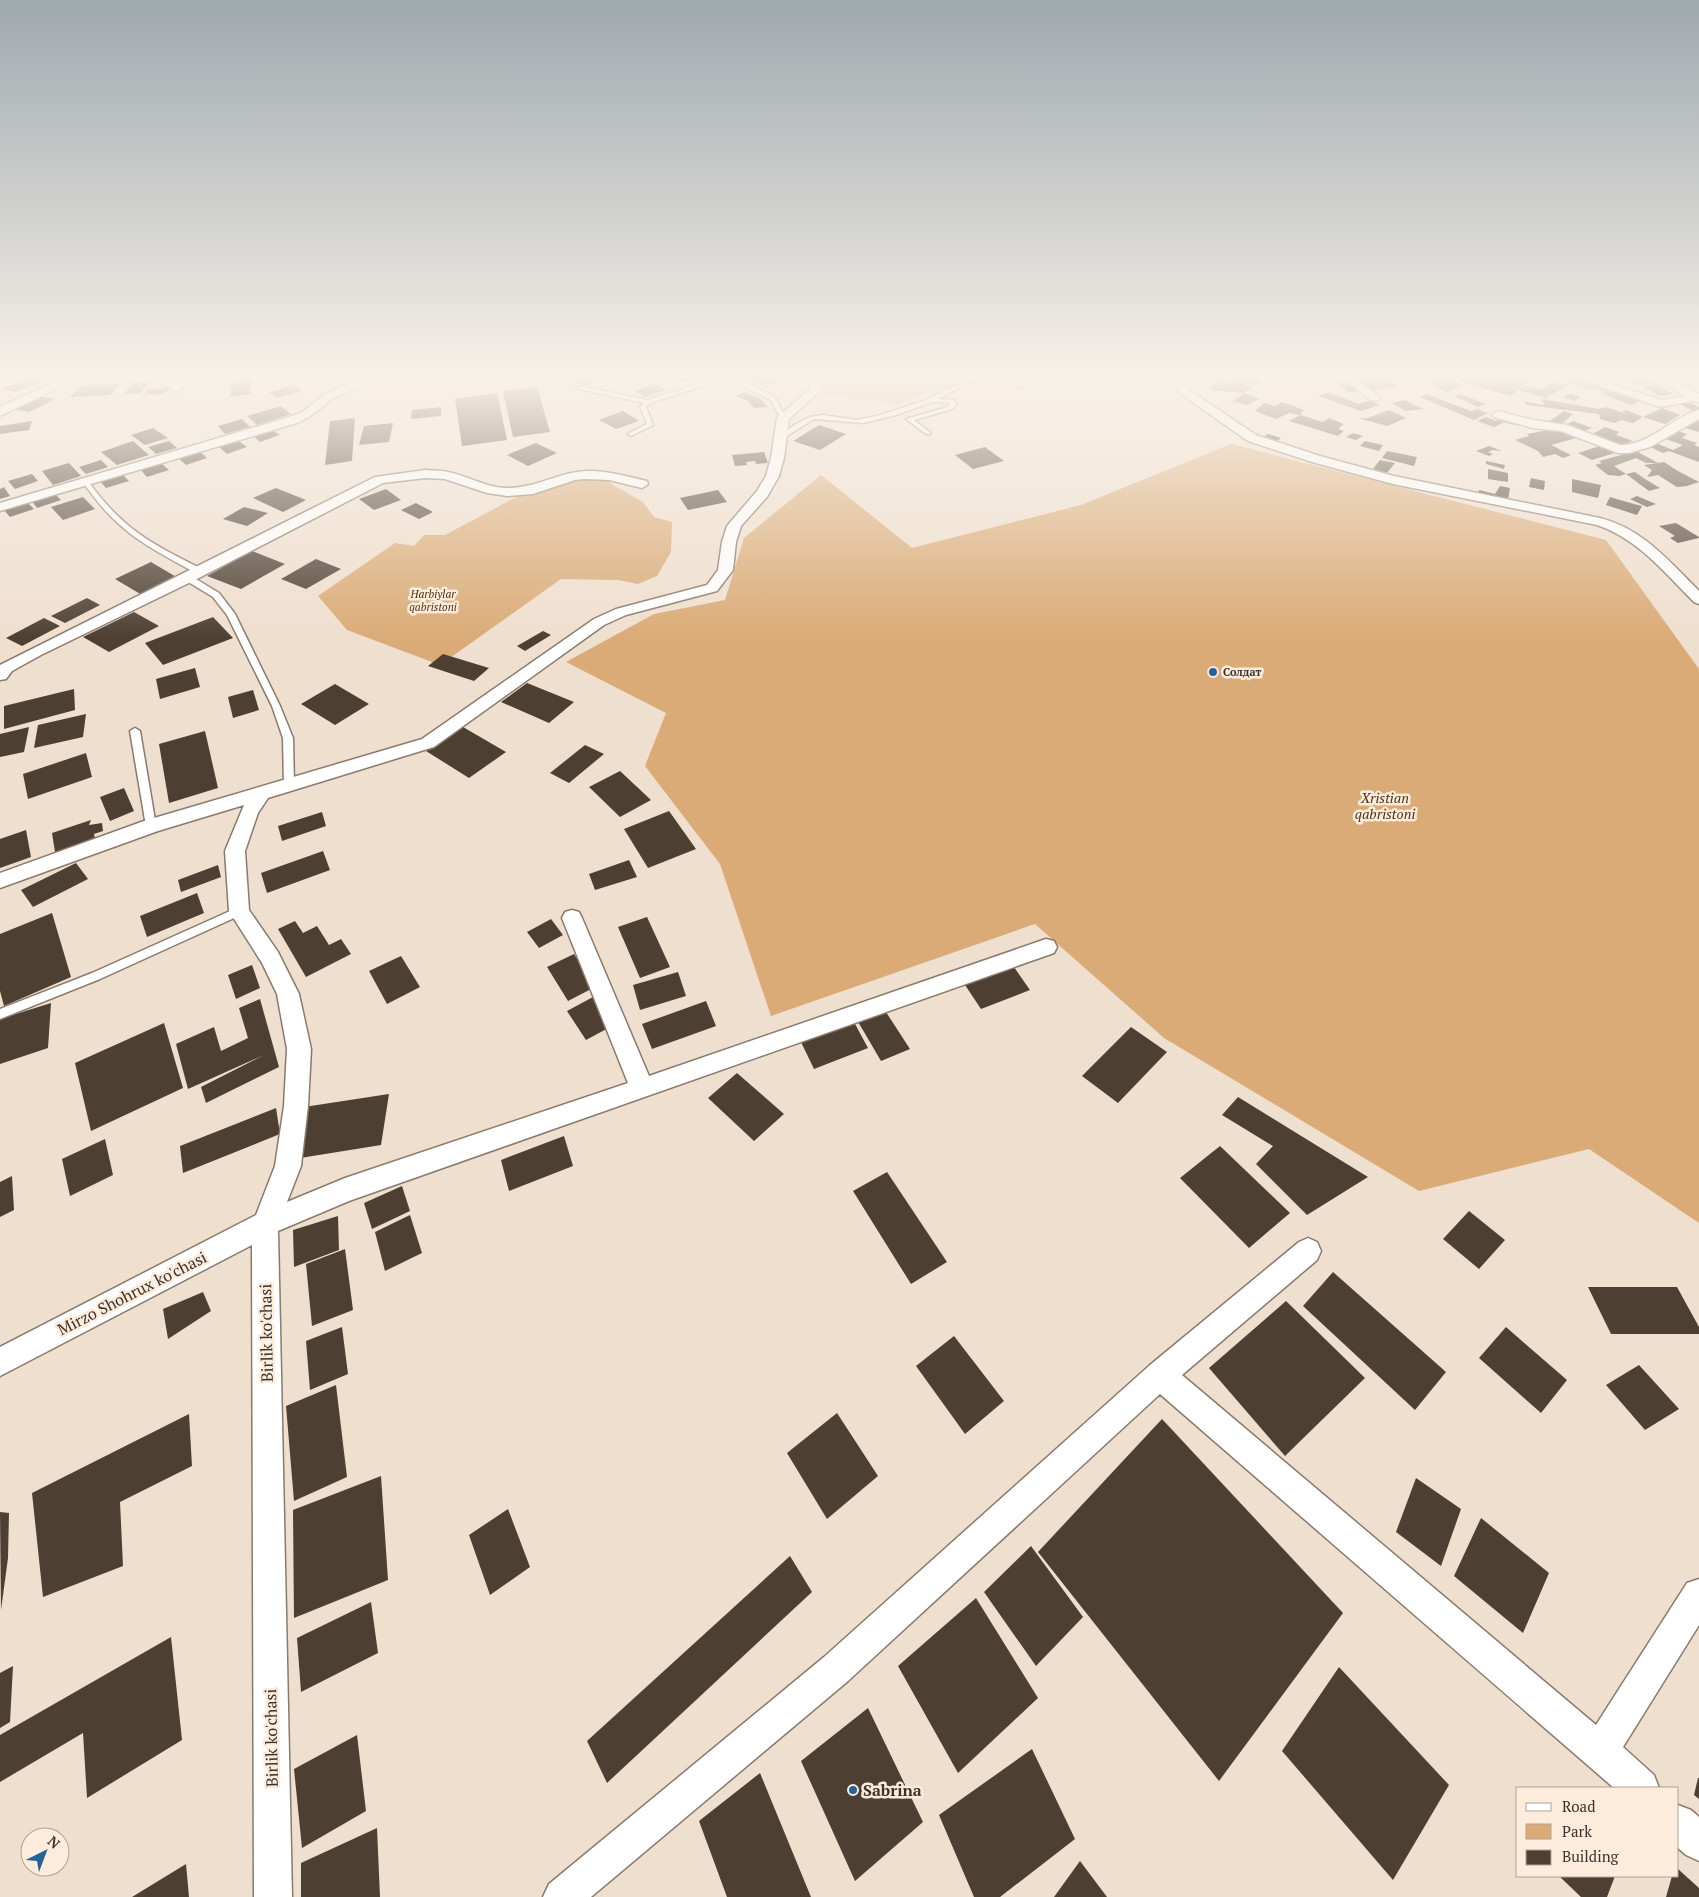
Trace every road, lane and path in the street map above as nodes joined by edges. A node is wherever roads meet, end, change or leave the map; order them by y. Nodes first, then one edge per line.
1 (151, 463) edge
2 (778, 463) edge
3 (1329, 463) edge
4 (86, 482) junction
5 (642, 484) dead end
6 (0, 507) edge
7 (195, 575) junction
8 (1699, 599) edge
9 (0, 675) edge
10 (134, 731) dead end
11 (289, 786) junction
12 (260, 794) junction
13 (151, 826) junction
14 (0, 881) edge
15 (239, 911) junction
16 (572, 918) dead end
17 (1046, 947) dead end
18 (0, 1014) edge
19 (642, 1090) junction
20 (265, 1224) junction
21 (1308, 1251) dead end
22 (0, 1362) edge
23 (1160, 1376) junction
24 (1699, 1595) edge
25 (1600, 1751) junction
26 (1640, 1787) edge
27 (1679, 1824) edge
28 (1699, 1842) edge
29 (273, 1897) edge
30 (562, 1897) edge

1 - 4 street
2 - 11 street
3 - 8 street
4 - 6 street
4 - 7 lane
5 - 7 street
7 - 9 street
7 - 11 lane
10 - 13 lane
11 - 12 street
12 - 13 street
12 - 15 street, Birlik ko'chasi
13 - 14 street
15 - 18 lane
15 - 20 street, Birlik ko'chasi
16 - 19 street
17 - 19 street, Mirzo Shohrux ko'chasi
19 - 20 street, Mirzo Shohrux ko'chasi
20 - 22 street, Mirzo Shohrux ko'chasi
20 - 29 street, Birlik ko'chasi
21 - 23 street
23 - 25 street
23 - 30 street
24 - 25 street
25 - 26 street
27 - 28 street

